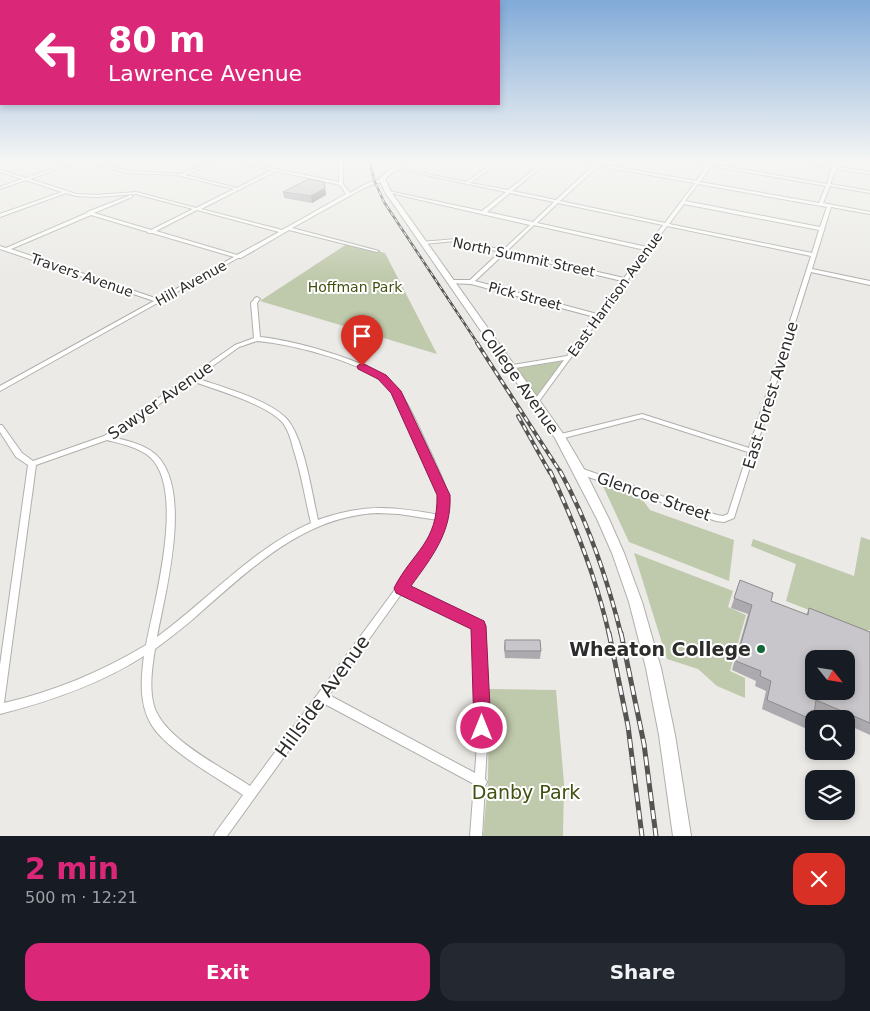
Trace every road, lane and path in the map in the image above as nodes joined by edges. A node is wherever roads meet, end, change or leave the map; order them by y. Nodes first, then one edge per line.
1 (44, 200) edge
2 (120, 200) edge
3 (165, 200) edge
4 (214, 200) edge
5 (340, 200) edge
6 (393, 200) edge
7 (424, 200) edge
8 (499, 200) edge
9 (548, 200) edge
10 (799, 200) edge
11 (822, 200) edge
12 (558, 202) junction
13 (682, 202) joint
14 (821, 204) junction
15 (829, 206) junction
16 (197, 208) junction
17 (89, 213) junction
18 (483, 213) junction
19 (870, 213) edge
20 (0, 216) edge
21 (533, 224) junction
22 (666, 225) junction
23 (822, 229) junction
24 (287, 230) junction
25 (150, 232) junction
26 (423, 243) junction
27 (0, 247) edge
28 (7, 249) junction
29 (648, 249) junction
30 (377, 251) dead end
31 (504, 251) junction
32 (813, 255) junction
33 (239, 257) junction
34 (809, 270) junction
35 (625, 280) junction
36 (450, 282) junction
37 (471, 282) junction
38 (870, 283) edge
39 (257, 299) dead end
40 (158, 301) junction
41 (598, 316) junction
42 (257, 339) junction
43 (569, 356) junction
44 (509, 367) junction
45 (191, 378) junction
46 (0, 388) edge
47 (535, 403) junction
48 (0, 427) edge
49 (560, 437) junction
50 (107, 438) junction
51 (752, 451) junction
52 (32, 464) junction
53 (580, 471) junction
54 (443, 518) junction
55 (728, 518) joint
56 (315, 524) junction
57 (401, 588) junction
58 (149, 648) junction
59 (322, 697) junction
60 (0, 701) edge
61 (0, 708) edge
62 (481, 782) junction
63 (251, 793) junction
64 (220, 836) edge
65 (476, 836) edge
66 (682, 836) edge

1 - 20 street
2 - 17 street
3 - 16 street
4 - 16 street
5 - 24 street, Hill Avenue
6 - 26 street, College Avenue
7 - 18 street
8 - 18 street
9 - 12 street
10 - 14 street
11 - 14 street
12 - 21 street
12 - 22 street
13 - 22 street, East Harrison Avenue
13 - 23 street
14 - 15 street
15 - 19 street
15 - 23 street
16 - 24 street
16 - 25 street
17 - 25 street
17 - 28 street
18 - 21 street
21 - 29 street
21 - 31 street
22 - 29 street, East Harrison Avenue
22 - 32 street
23 - 32 street
24 - 30 street
24 - 33 street, Hill Avenue
25 - 33 street
26 - 31 street, North Summit Street
26 - 36 street, College Avenue
27 - 28 street, Travers Avenue
28 - 40 street, Travers Avenue
29 - 35 street, East Harrison Avenue
31 - 35 street, North Summit Street
31 - 37 street
32 - 34 street, East Forest Avenue
33 - 40 street, Hill Avenue
34 - 38 street
34 - 51 street, East Forest Avenue
35 - 41 street, East Harrison Avenue
36 - 37 street, Pick Street
36 - 44 street, College Avenue
37 - 41 street, Pick Street
39 - 42 street
40 - 46 street, Hill Avenue
41 - 43 street, East Harrison Avenue
42 - 45 street, Sawyer Avenue
42 - 54 street
43 - 44 street
43 - 47 street, East Harrison Avenue
44 - 47 street, College Avenue
45 - 50 street, Sawyer Avenue
45 - 56 street
47 - 49 street, College Avenue
48 - 52 street
49 - 51 street
49 - 53 street, College Avenue
50 - 52 street, Sawyer Avenue
50 - 58 street
51 - 55 street, East Forest Avenue
52 - 60 street
53 - 55 street, Glencoe Street
53 - 66 street, College Avenue
54 - 56 street
54 - 57 street, Hillside Avenue
56 - 58 street
57 - 59 street, Hillside Avenue
57 - 62 street
58 - 61 street
58 - 63 street
59 - 62 street
59 - 63 street, Hillside Avenue
62 - 65 street
63 - 64 street, Hillside Avenue

